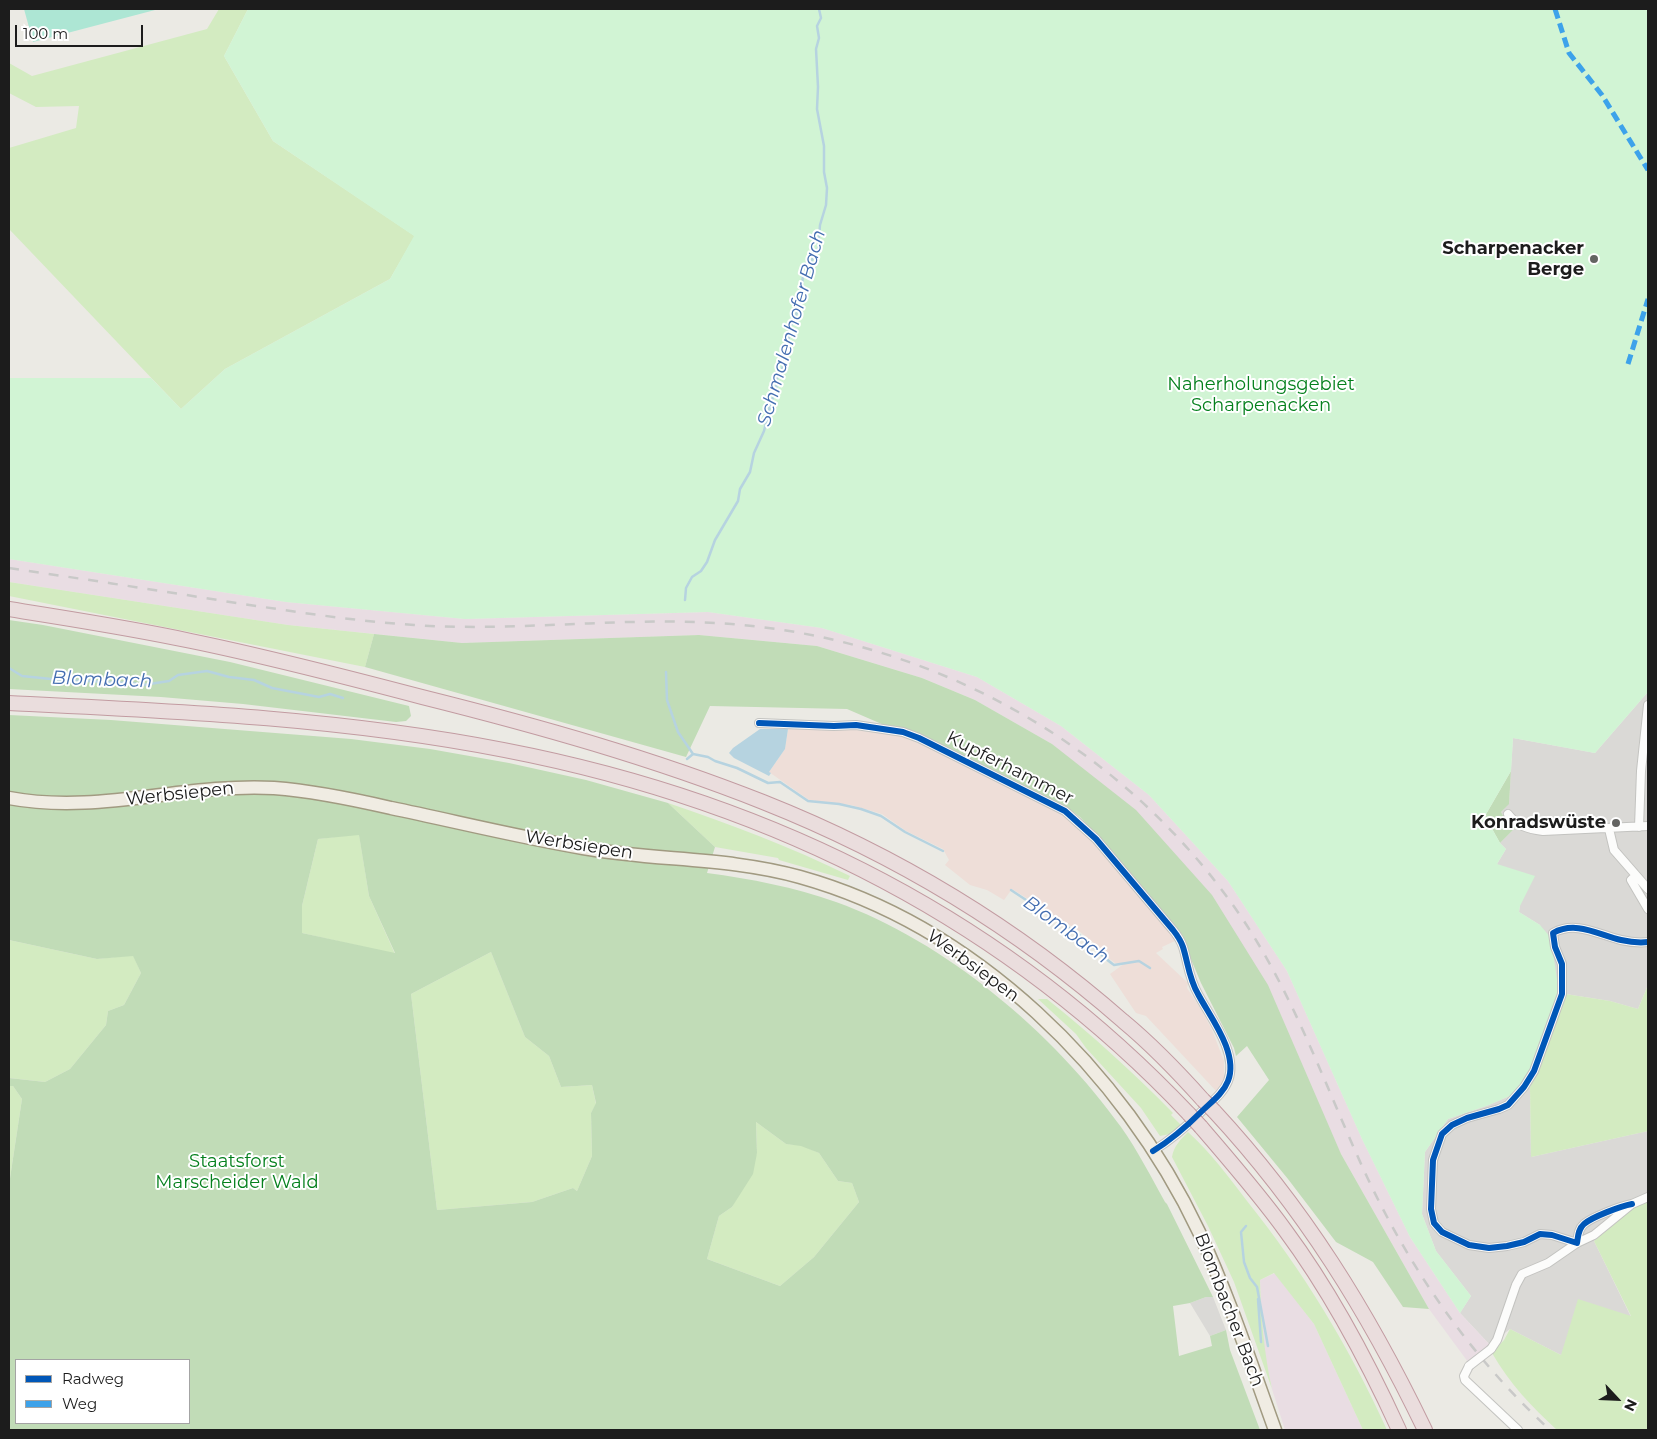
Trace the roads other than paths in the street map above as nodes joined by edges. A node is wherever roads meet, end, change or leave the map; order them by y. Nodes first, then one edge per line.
1 (9, 609) edge
2 (9, 703) edge
3 (1648, 705) edge
4 (759, 724) dead end
5 (9, 798) edge
6 (1508, 814) dead end
7 (1639, 826) junction
8 (1648, 826) edge
9 (1609, 828) junction
10 (1635, 876) junction
11 (1648, 889) edge
12 (1648, 909) edge
13 (1648, 942) edge
14 (1091, 1068) joint
15 (1153, 1151) junction
16 (1648, 1196) edge
17 (1632, 1204) junction
18 (1577, 1243) junction
19 (1275, 1430) edge
20 (1399, 1430) edge
21 (1425, 1430) edge
22 (1518, 1430) edge

1 - 21 highway, bridge
2 - 20 highway, bridge
3 - 7 street
4 - 15 street, Kupferhammer
5 - 14 main road, Werbsiepen
6 - 9 street
7 - 8 street
7 - 9 street
9 - 10 street
10 - 11 street
10 - 12 street
13 - 18 street
14 - 15 main road, Blombacher Bach
15 - 19 main road, Blombacher Bach
16 - 17 street
17 - 18 street
17 - 18 street
18 - 22 street, bridge

